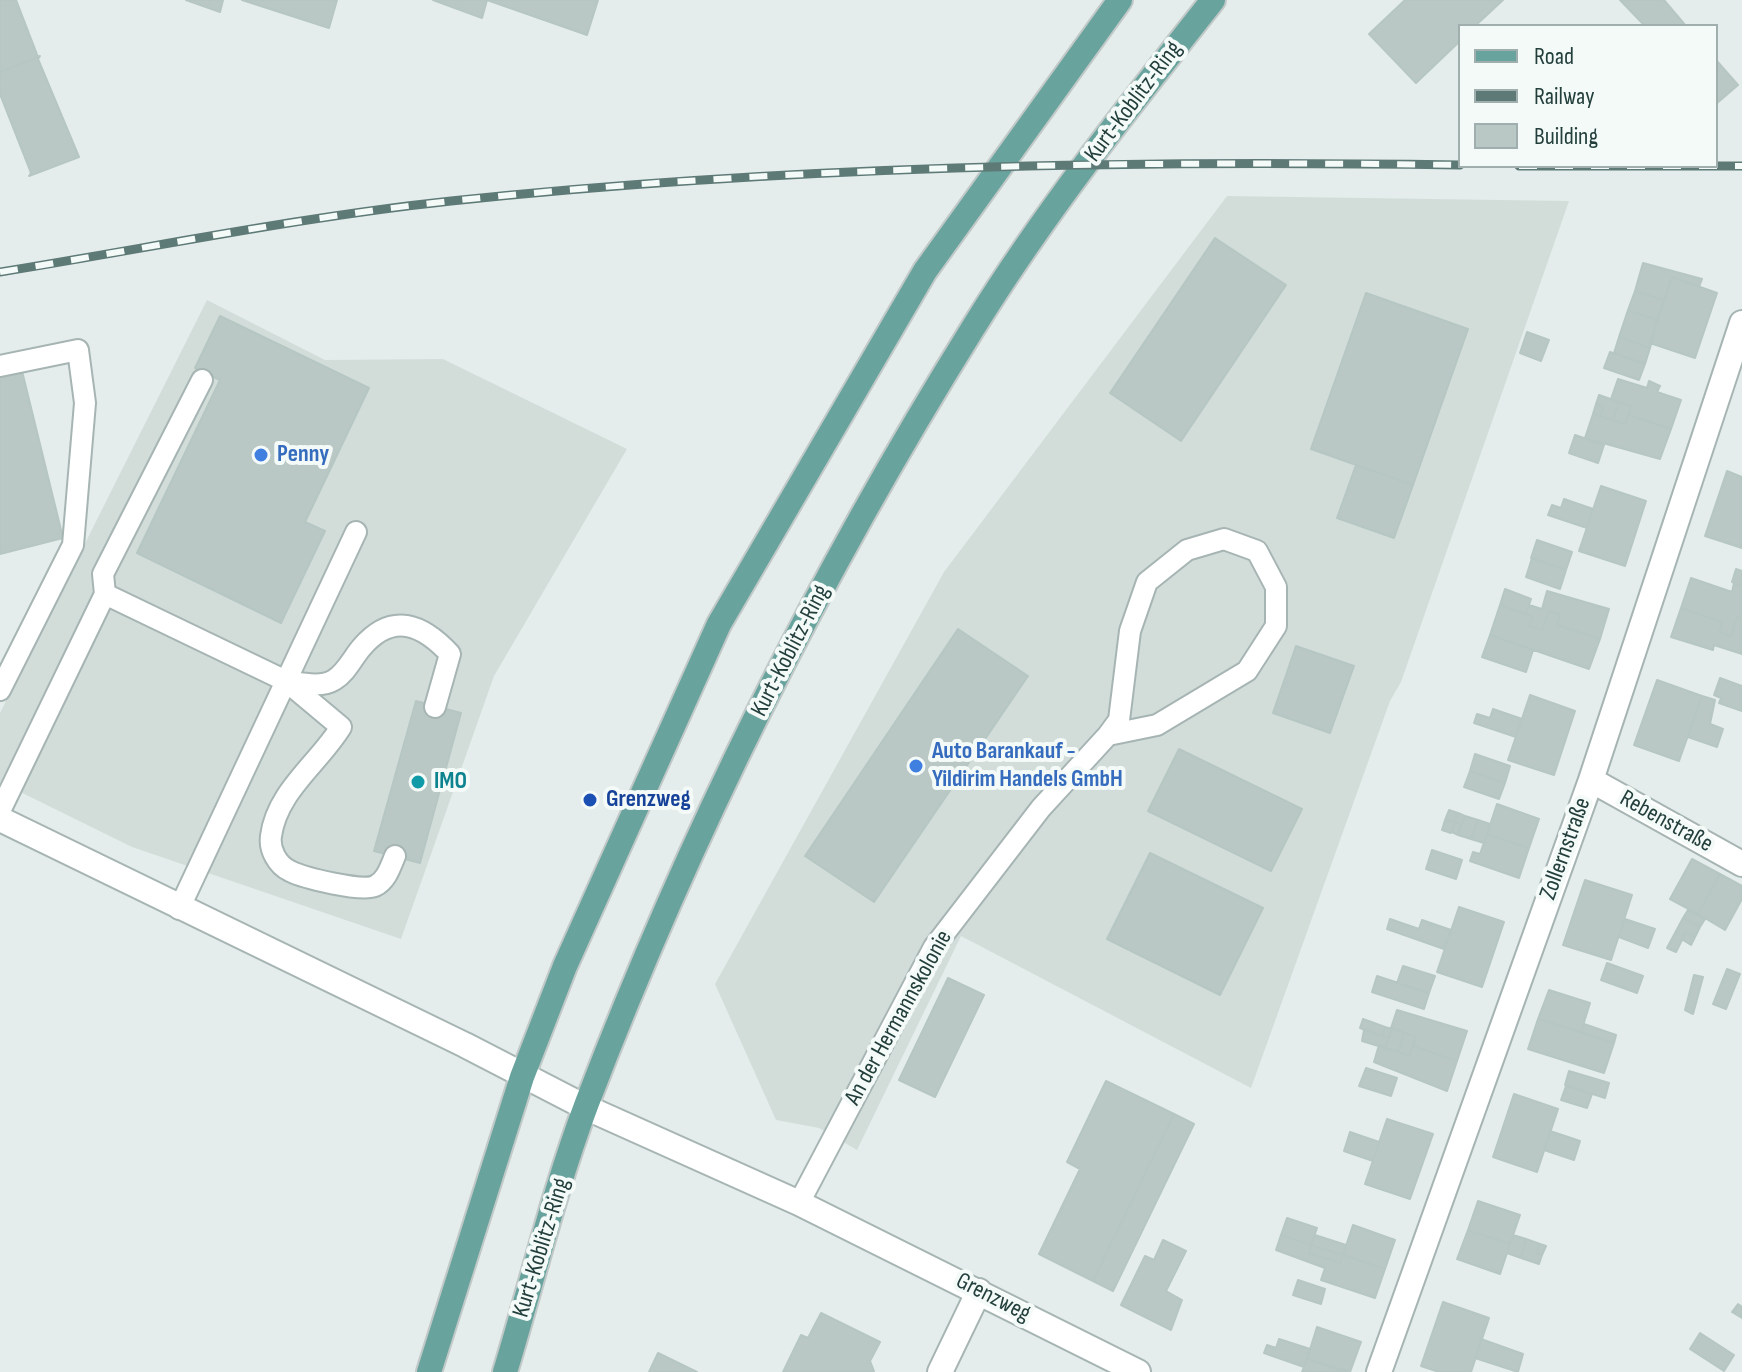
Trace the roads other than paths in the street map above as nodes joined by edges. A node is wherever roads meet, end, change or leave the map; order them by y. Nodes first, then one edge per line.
1 (1120, 0) edge
2 (1213, 0) edge
3 (1742, 323) edge
4 (0, 366) edge
5 (202, 380) dead end
6 (356, 532) dead end
7 (105, 594) junction
8 (286, 681) junction
9 (0, 690) edge
10 (435, 707) dead end
11 (1108, 735) junction
12 (1591, 780) junction
13 (0, 811) edge
14 (0, 819) edge
15 (395, 856) dead end
16 (1742, 864) edge
17 (179, 909) junction
18 (522, 1077) junction
19 (585, 1107) junction
20 (799, 1203) junction
21 (979, 1291) junction
22 (429, 1372) edge
23 (505, 1372) edge
24 (940, 1372) edge
25 (1138, 1372) edge
26 (1379, 1372) edge

1 - 18 main road
2 - 19 main road, Kurt-Koblitz-Ring
3 - 12 street, Zollernstraße
4 - 9 lane
5 - 7 lane
6 - 8 lane
7 - 8 lane
7 - 13 lane
8 - 10 lane
8 - 15 lane
8 - 17 lane
11 - 11 lane, An der Hermannskolonie
11 - 20 lane, An der Hermannskolonie
12 - 16 street, Rebenstraße
12 - 26 street, Zollernstraße
14 - 17 street
17 - 18 street
18 - 19 street, Grenzweg
18 - 22 main road
19 - 20 street, Grenzweg
19 - 23 main road, Kurt-Koblitz-Ring
20 - 21 street, Grenzweg
21 - 24 street
21 - 25 street, Grenzweg

